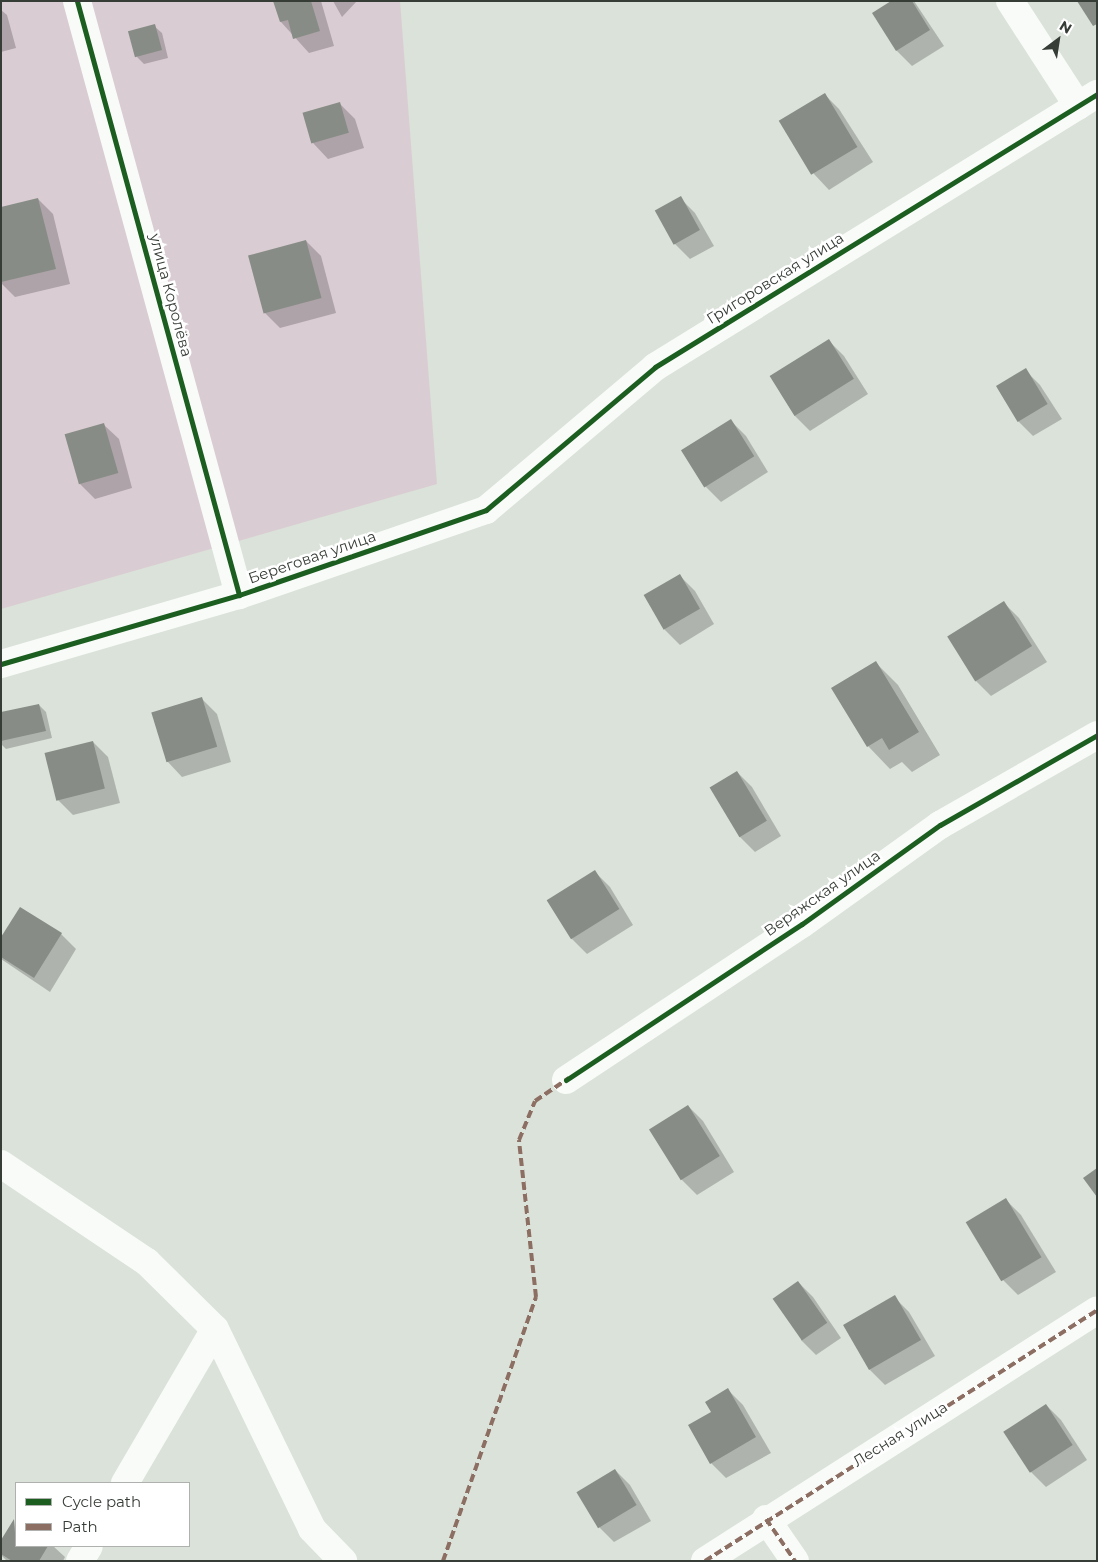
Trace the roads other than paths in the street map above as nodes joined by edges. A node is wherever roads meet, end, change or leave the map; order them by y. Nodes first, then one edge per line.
1 (77, 1) edge
2 (1010, 1) edge
3 (1087, 100) edge
4 (486, 510) joint
5 (239, 595) junction
6 (1, 664) edge
7 (1097, 735) edge
8 (566, 1080) dead end
9 (1, 1164) edge
10 (1097, 1310) edge
11 (215, 1329) junction
12 (126, 1482) edge
13 (766, 1519) junction
14 (88, 1547) edge
15 (80, 1561) edge
16 (343, 1561) edge
17 (705, 1561) edge
18 (795, 1561) edge

1 - 5 street, улица Королёва
2 - 3 street
3 - 4 street, Григоровская улица
4 - 5 street, Береговая улица
5 - 6 street, Береговая улица
7 - 8 street, Веряжская улица
9 - 11 street
10 - 13 street, Лесная улица
11 - 12 street
11 - 16 street
13 - 17 street, Лесная улица
13 - 18 street
14 - 15 street

